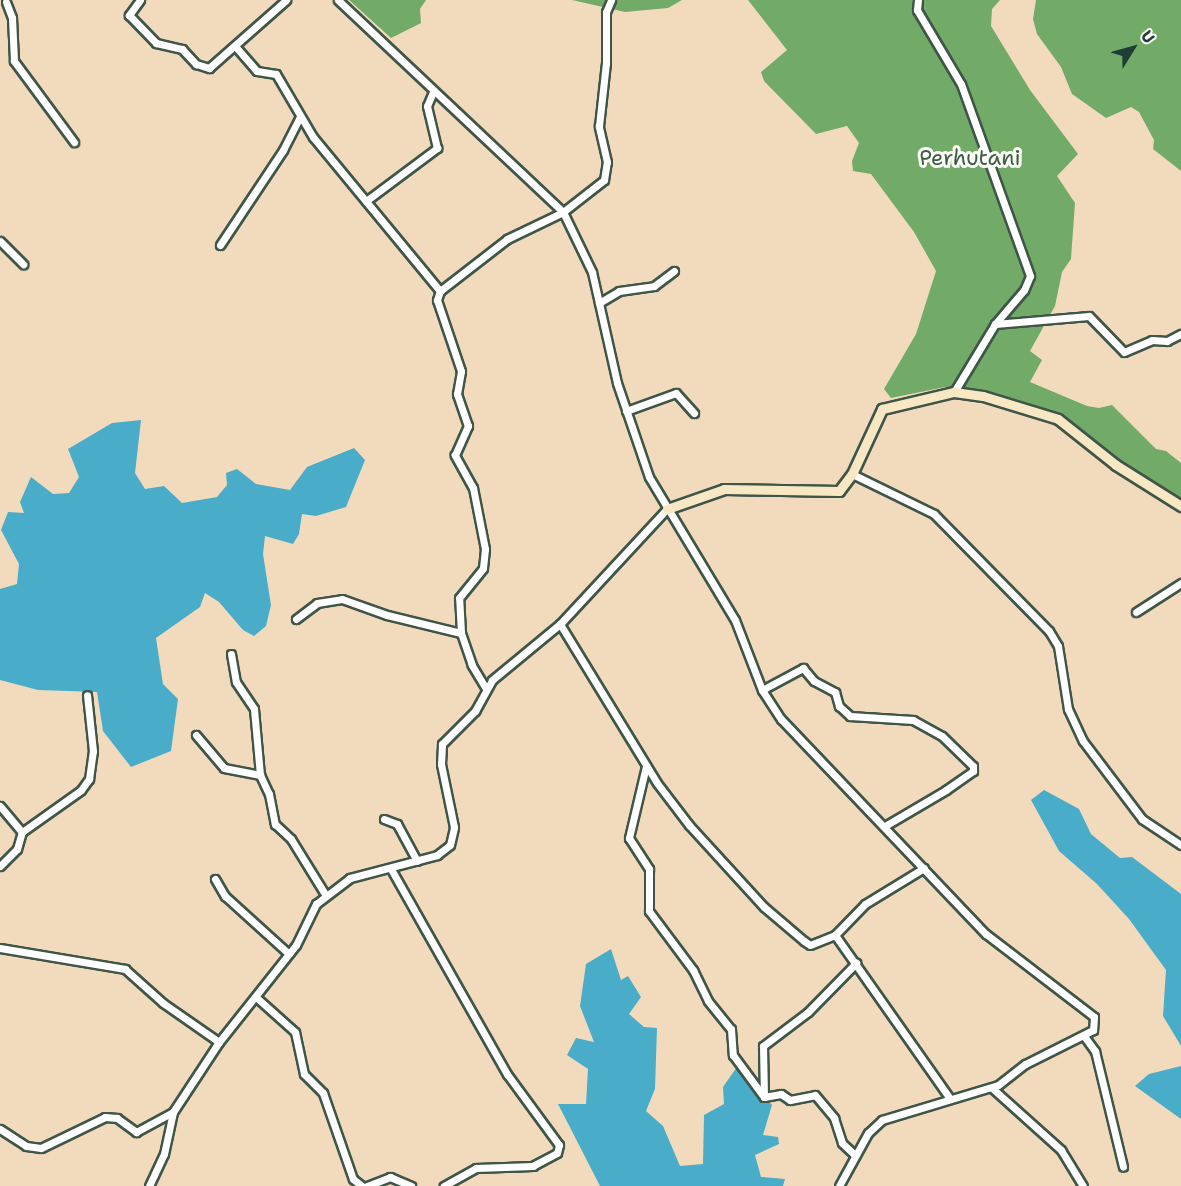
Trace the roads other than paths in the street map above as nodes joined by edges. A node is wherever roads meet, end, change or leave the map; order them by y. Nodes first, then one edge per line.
1 (140, 0) edge
2 (286, 0) edge
3 (338, 0) edge
4 (611, 0) edge
5 (918, 0) edge
6 (4, 2) edge
7 (235, 46) junction
8 (433, 92) junction
9 (300, 117) junction
10 (74, 142) dead end
11 (366, 201) junction
12 (563, 212) junction
13 (0, 241) edge
14 (220, 245) dead end
15 (23, 264) dead end
16 (674, 271) dead end
17 (440, 291) junction
18 (599, 303) junction
19 (995, 324) junction
20 (1181, 334) edge
21 (954, 392) junction
22 (626, 411) junction
23 (694, 413) dead end
24 (852, 474) junction
25 (1181, 506) edge
26 (667, 509) junction
27 (1181, 583) edge
28 (1136, 612) dead end
29 (296, 619) dead end
30 (560, 624) junction
31 (461, 633) junction
32 (231, 654) dead end
33 (485, 687) junction
34 (762, 690) junction
35 (87, 695) dead end
36 (196, 735) dead end
37 (646, 766) junction
38 (260, 775) junction
39 (0, 806) edge
40 (384, 819) dead end
41 (885, 826) junction
42 (22, 832) junction
43 (1181, 845) edge
44 (417, 861) junction
45 (0, 866) edge
46 (391, 868) junction
47 (924, 868) junction
48 (215, 879) dead end
49 (325, 894) junction
50 (835, 935) junction
51 (0, 948) edge
52 (289, 954) junction
53 (856, 963) junction
54 (257, 998) junction
55 (1084, 1036) junction
56 (219, 1042) junction
57 (992, 1088) junction
58 (764, 1096) junction
59 (949, 1097) junction
60 (173, 1112) junction
61 (0, 1129) edge
62 (854, 1154) junction
63 (1124, 1167) dead end
64 (408, 1185) edge
65 (149, 1186) edge
66 (362, 1186) edge
67 (367, 1186) edge
68 (444, 1186) edge
69 (839, 1186) edge
70 (1083, 1186) edge

1 - 7 street
2 - 7 street
3 - 8 street
4 - 12 street
5 - 19 street
6 - 10 street
7 - 9 street
8 - 11 street
8 - 12 street
9 - 11 street
9 - 14 street
11 - 17 street
12 - 17 street
12 - 18 street
13 - 15 street
16 - 18 street
17 - 31 street
18 - 22 street
19 - 20 street
19 - 21 street
21 - 24 street
21 - 25 street
22 - 23 street
22 - 26 street
24 - 26 street
24 - 43 street
26 - 30 street
26 - 34 street
27 - 28 street
29 - 31 street
30 - 33 street
30 - 37 street
31 - 33 street
32 - 38 street
33 - 44 street
34 - 41 street
34 - 41 street
35 - 42 street
36 - 38 street
37 - 50 street
37 - 58 street
38 - 49 street
39 - 42 street
40 - 44 street
41 - 47 street
42 - 45 street
44 - 46 street
46 - 49 street
46 - 68 street
47 - 50 street
47 - 55 street
48 - 52 street
49 - 52 street
50 - 53 street
51 - 56 street
52 - 54 street
53 - 58 street
53 - 59 street
54 - 56 street
54 - 66 street
55 - 57 street
55 - 63 street
56 - 60 street
57 - 59 street
57 - 70 street
58 - 62 street
59 - 62 street
60 - 61 street
60 - 65 street
62 - 69 street
64 - 67 street

